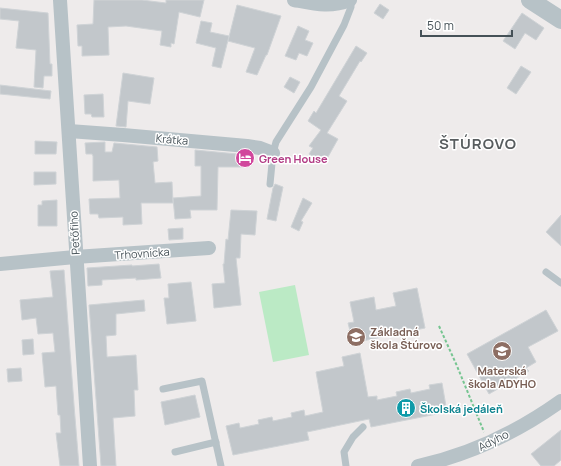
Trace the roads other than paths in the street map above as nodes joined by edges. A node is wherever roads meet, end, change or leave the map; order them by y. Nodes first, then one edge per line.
1 (60, 0) edge
2 (294, 0) edge
3 (350, 0) edge
4 (530, 0) edge
5 (561, 20) edge
6 (69, 131) junction
7 (273, 153) junction
8 (270, 184) dead end
9 (209, 248) dead end
10 (75, 257) junction
11 (0, 264) edge
12 (546, 272) dead end
13 (561, 283) edge
14 (164, 389) dead end
15 (561, 401) edge
16 (363, 427) dead end
17 (216, 442) junction
18 (175, 452) dead end
19 (90, 466) edge
20 (221, 466) edge
21 (346, 466) edge
22 (418, 466) edge

1 - 6 street, Petőfiho
2 - 3 street
3 - 7 lane
4 - 5 street
6 - 7 street, Krátka
6 - 10 street, Petőfiho
7 - 8 lane
9 - 10 street, Trhovnícka
10 - 11 street, Trhovnícka
10 - 19 street, Petőfiho
12 - 13 lane
14 - 17 lane
15 - 22 street, Adyho
16 - 21 lane
17 - 18 lane
17 - 20 lane

